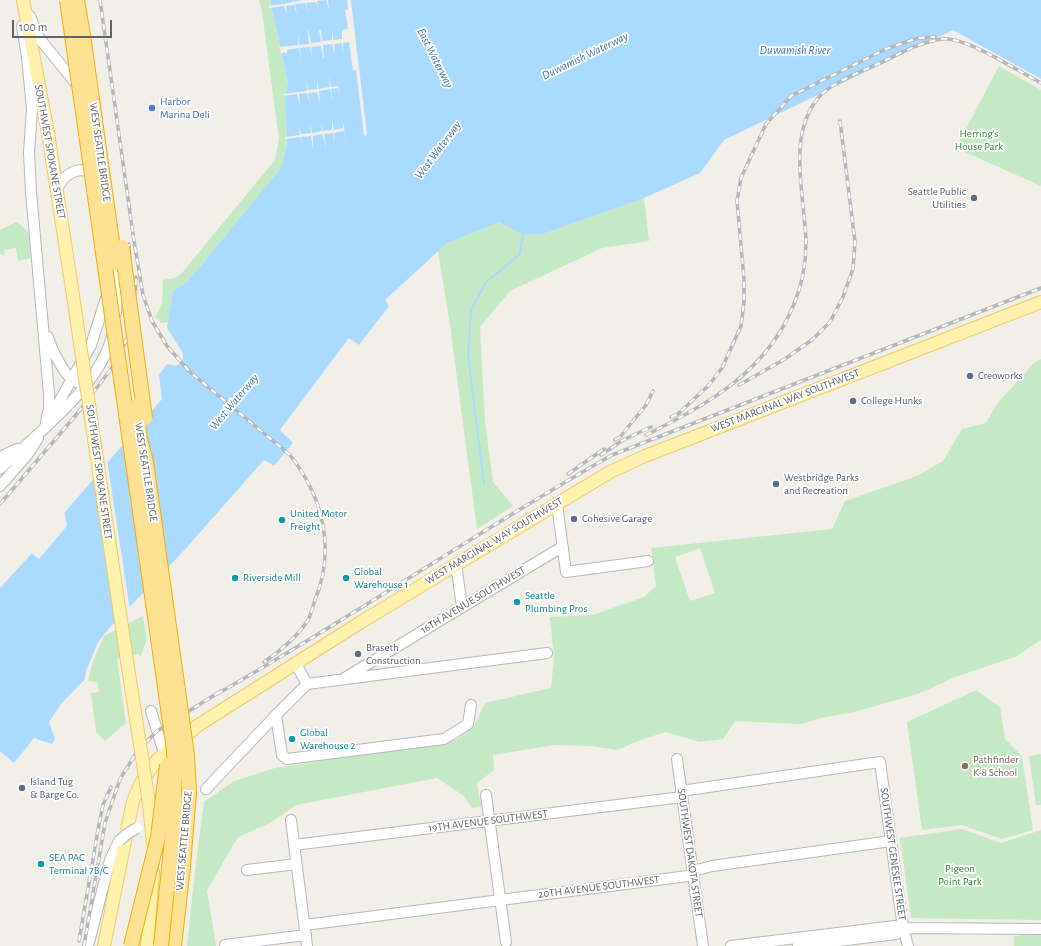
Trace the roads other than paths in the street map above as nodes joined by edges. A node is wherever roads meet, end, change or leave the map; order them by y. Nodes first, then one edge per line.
1 (21, 0) edge
2 (27, 0) edge
3 (67, 0) edge
4 (77, 0) edge
5 (86, 0) edge
6 (102, 182) junction
7 (57, 190) junction
8 (1041, 302) edge
9 (102, 313) junction
10 (44, 323) junction
11 (113, 332) junction
12 (91, 345) junction
13 (71, 378) junction
14 (87, 383) junction
15 (44, 429) junction
16 (24, 445) junction
17 (0, 449) edge
18 (0, 457) edge
19 (146, 462) junction
20 (0, 469) edge
21 (0, 486) edge
22 (557, 504) junction
23 (562, 547) junction
24 (648, 561) dead end
25 (456, 564) junction
26 (462, 607) junction
27 (547, 653) dead end
28 (296, 664) junction
29 (343, 679) junction
30 (307, 684) junction
31 (471, 706) dead end
32 (151, 711) dead end
33 (276, 715) junction
34 (171, 723) junction
35 (164, 753) junction
36 (677, 759) dead end
37 (880, 762) joint
38 (206, 789) dead end
39 (682, 794) junction
40 (486, 796) dead end
41 (291, 820) dead end
42 (490, 821) junction
43 (152, 824) junction
44 (891, 841) junction
45 (294, 845) junction
46 (296, 864) junction
47 (183, 866) junction
48 (247, 870) dead end
49 (693, 873) junction
50 (500, 899) junction
51 (903, 928) junction
52 (1041, 929) edge
53 (305, 930) junction
54 (506, 942) dead end
55 (225, 945) dead end
56 (88, 946) edge
57 (104, 946) edge
58 (131, 946) edge
59 (147, 946) edge
60 (161, 946) edge
61 (174, 946) edge
62 (181, 946) edge
63 (307, 946) edge
64 (703, 946) edge
65 (731, 946) edge
66 (798, 946) edge
67 (908, 946) edge

1 - 7 main road, SOUTHWEST SPOKANE STREET
1 - 10 street
2 - 6 street
3 - 34 highway, WEST SEATTLE BRIDGE, bridge
4 - 19 highway, WEST SEATTLE BRIDGE, bridge
5 - 19 highway, bridge
6 - 7 street
6 - 9 street
6 - 11 street
7 - 43 main road, SOUTHWEST SPOKANE STREET, bridge
8 - 22 main road, WEST MARGINAL WAY SOUTHWEST
9 - 11 street
9 - 12 street
10 - 13 street
10 - 15 street
11 - 12 street
11 - 14 street
12 - 13 street
13 - 14 street
13 - 15 street
14 - 15 street
15 - 16 street
15 - 21 street
16 - 17 street
16 - 18 street
16 - 20 street
19 - 47 highway, WEST SEATTLE BRIDGE, bridge
22 - 23 street
22 - 25 main road, WEST MARGINAL WAY SOUTHWEST
23 - 24 street
23 - 26 street, 16TH AVENUE SOUTHWEST
25 - 26 street
25 - 28 main road, WEST MARGINAL WAY SOUTHWEST
26 - 29 street, 16TH AVENUE SOUTHWEST
27 - 29 street
28 - 30 street
28 - 35 main road, WEST MARGINAL WAY SOUTHWEST
29 - 30 street
30 - 33 street
31 - 33 street
32 - 35 street
33 - 38 street
34 - 58 highway, bridge
34 - 60 highway, WEST SEATTLE BRIDGE, bridge
35 - 57 main road, WEST MARGINAL WAY SOUTHWEST
36 - 39 street, SOUTHWEST DAKOTA STREET
37 - 39 street, 19TH AVENUE SOUTHWEST
37 - 44 street, SOUTHWEST GENESEE STREET
39 - 42 street, 19TH AVENUE SOUTHWEST
39 - 49 street, SOUTHWEST DAKOTA STREET
40 - 42 street
41 - 45 street
42 - 45 street, 19TH AVENUE SOUTHWEST
42 - 50 street
43 - 56 street, bridge
43 - 59 main road, SOUTHWEST SPOKANE STREET
44 - 49 street, 20TH AVENUE SOUTHWEST
44 - 51 street, SOUTHWEST GENESEE STREET
45 - 46 street
46 - 48 street
46 - 53 street
47 - 61 highway, WEST SEATTLE BRIDGE
47 - 62 highway
49 - 50 street, 20TH AVENUE SOUTHWEST
49 - 64 street, SOUTHWEST DAKOTA STREET
50 - 53 street, 20TH AVENUE SOUTHWEST
50 - 54 street
51 - 52 street
51 - 65 street
51 - 66 street
51 - 67 street, SOUTHWEST GENESEE STREET
53 - 55 street, 20TH AVENUE SOUTHWEST
53 - 63 street

